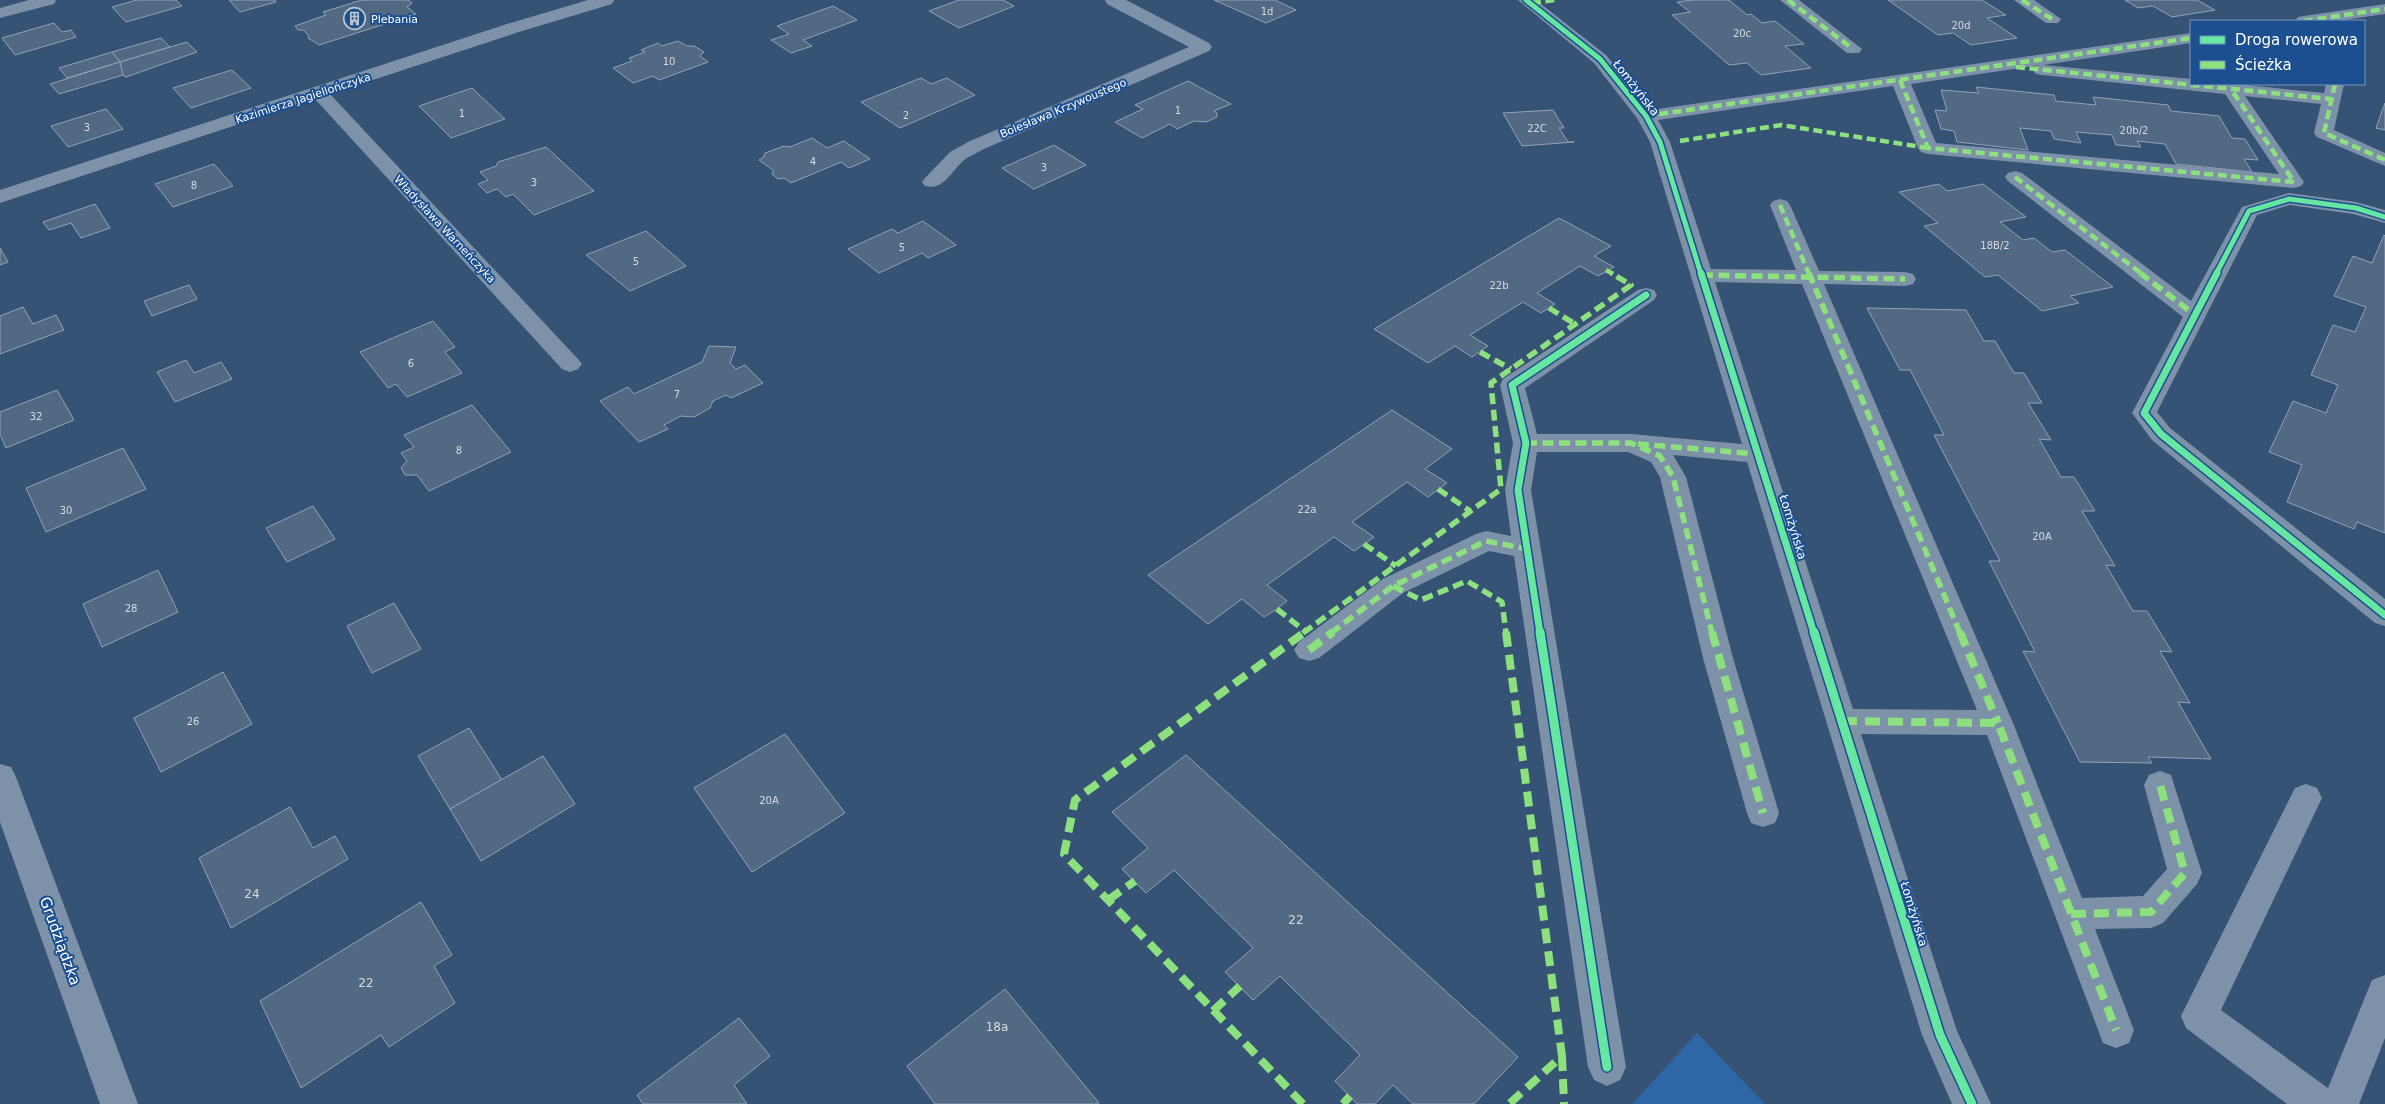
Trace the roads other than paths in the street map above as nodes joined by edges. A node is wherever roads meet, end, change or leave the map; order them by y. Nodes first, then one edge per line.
1 (48, 0) edge
2 (606, 0) edge
3 (1114, 0) edge
4 (1788, 0) edge
5 (2022, 0) edge
6 (1538, 1) edge
7 (2385, 9) edge
8 (0, 13) edge
9 (2052, 19) dead end
10 (2311, 20) edge
11 (2190, 38) edge
12 (1853, 49) dead end
13 (2002, 66) junction
14 (1900, 80) junction
15 (2190, 85) edge
16 (2191, 85) edge
17 (2231, 89) junction
18 (2333, 92) edge
19 (319, 93) junction
20 (1646, 116) junction
21 (2385, 160) edge
22 (2015, 178) dead end
23 (932, 182) dead end
24 (0, 197) edge
25 (1780, 205) dead end
26 (2385, 217) edge
27 (1702, 275) junction
28 (1811, 278) junction
29 (1905, 279) dead end
30 (1646, 295) dead end
31 (2195, 315) junction
32 (570, 364) dead end
33 (1526, 442) junction
34 (1631, 443) junction
35 (1758, 454) junction
36 (1528, 549) junction
37 (2385, 615) edge
38 (1309, 650) dead end
39 (1842, 721) junction
40 (1998, 723) junction
41 (0, 777) edge
42 (2160, 786) dead end
43 (2306, 798) dead end
44 (1763, 813) dead end
45 (2071, 914) junction
46 (2385, 992) edge
47 (2116, 1030) dead end
48 (1606, 1067) dead end
49 (119, 1104) edge
50 (1972, 1104) edge
51 (2318, 1104) edge
52 (2340, 1104) edge

1 - 8 street
2 - 19 street, Kazimierza Jagiellończyka
3 - 23 street, Bolesława Krzywoustego
4 - 12 street
5 - 9 street
6 - 20 street, Łomżyńska
7 - 10 street
11 - 13 street
13 - 14 street
13 - 15 street
14 - 17 street
14 - 20 street
16 - 17 street
17 - 18 street
18 - 21 street
19 - 24 street, Kazimierza Jagiellończyka
19 - 32 street, Władysława Warneńczyka
20 - 27 street, Łomżyńska
22 - 31 street
25 - 28 street
26 - 31 street
27 - 28 street
27 - 35 street, Łomżyńska
28 - 29 street
28 - 40 street
30 - 33 street
31 - 37 street
33 - 34 street
33 - 36 street
34 - 35 street
34 - 44 street
35 - 39 street, Łomżyńska
36 - 38 street
36 - 48 street
39 - 40 street
39 - 50 street, Łomżyńska
40 - 45 street
41 - 49 street, Grudziądzka
42 - 45 street
43 - 51 street
45 - 47 street
46 - 52 street

